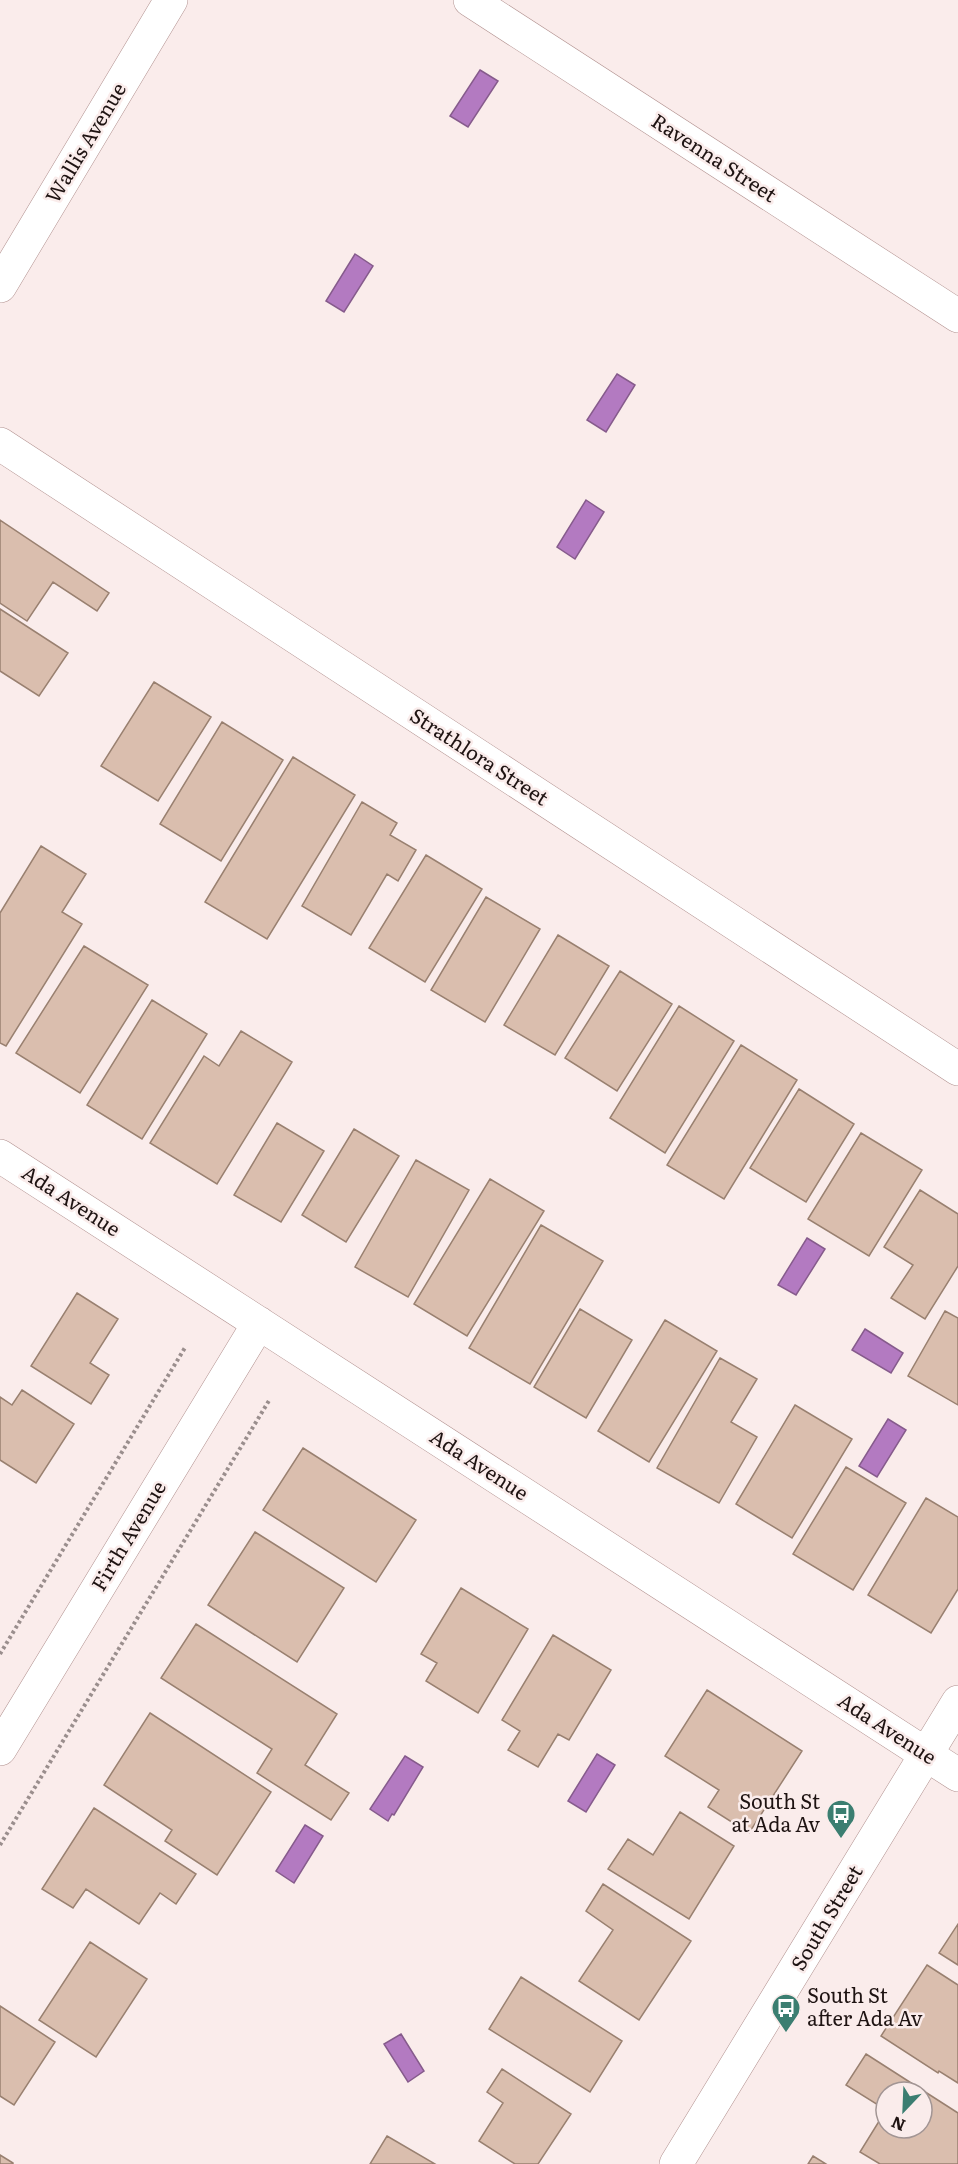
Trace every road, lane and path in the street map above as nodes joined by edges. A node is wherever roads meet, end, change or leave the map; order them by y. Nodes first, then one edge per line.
1 (171, 0) edge
2 (470, 0) edge
3 (0, 286) edge
4 (958, 316) edge
5 (0, 444) edge
6 (958, 1069) edge
7 (0, 1156) edge
8 (259, 1323) junction
9 (186, 1346) dead end
10 (270, 1399) dead end
11 (0, 1654) edge
12 (958, 1702) edge
13 (0, 1749) edge
14 (927, 1754) junction
15 (958, 1775) edge
16 (0, 1845) edge
17 (676, 2164) edge

1 - 3 street, Wallis Avenue
2 - 4 street, Ravenna Street
5 - 6 street, Strathlora Street
7 - 8 street, Ada Avenue
8 - 13 street, Firth Avenue
8 - 14 street, Ada Avenue
9 - 11 path
10 - 16 path
12 - 14 street, South Street
14 - 15 street, Ada Avenue
14 - 17 street, South Street

